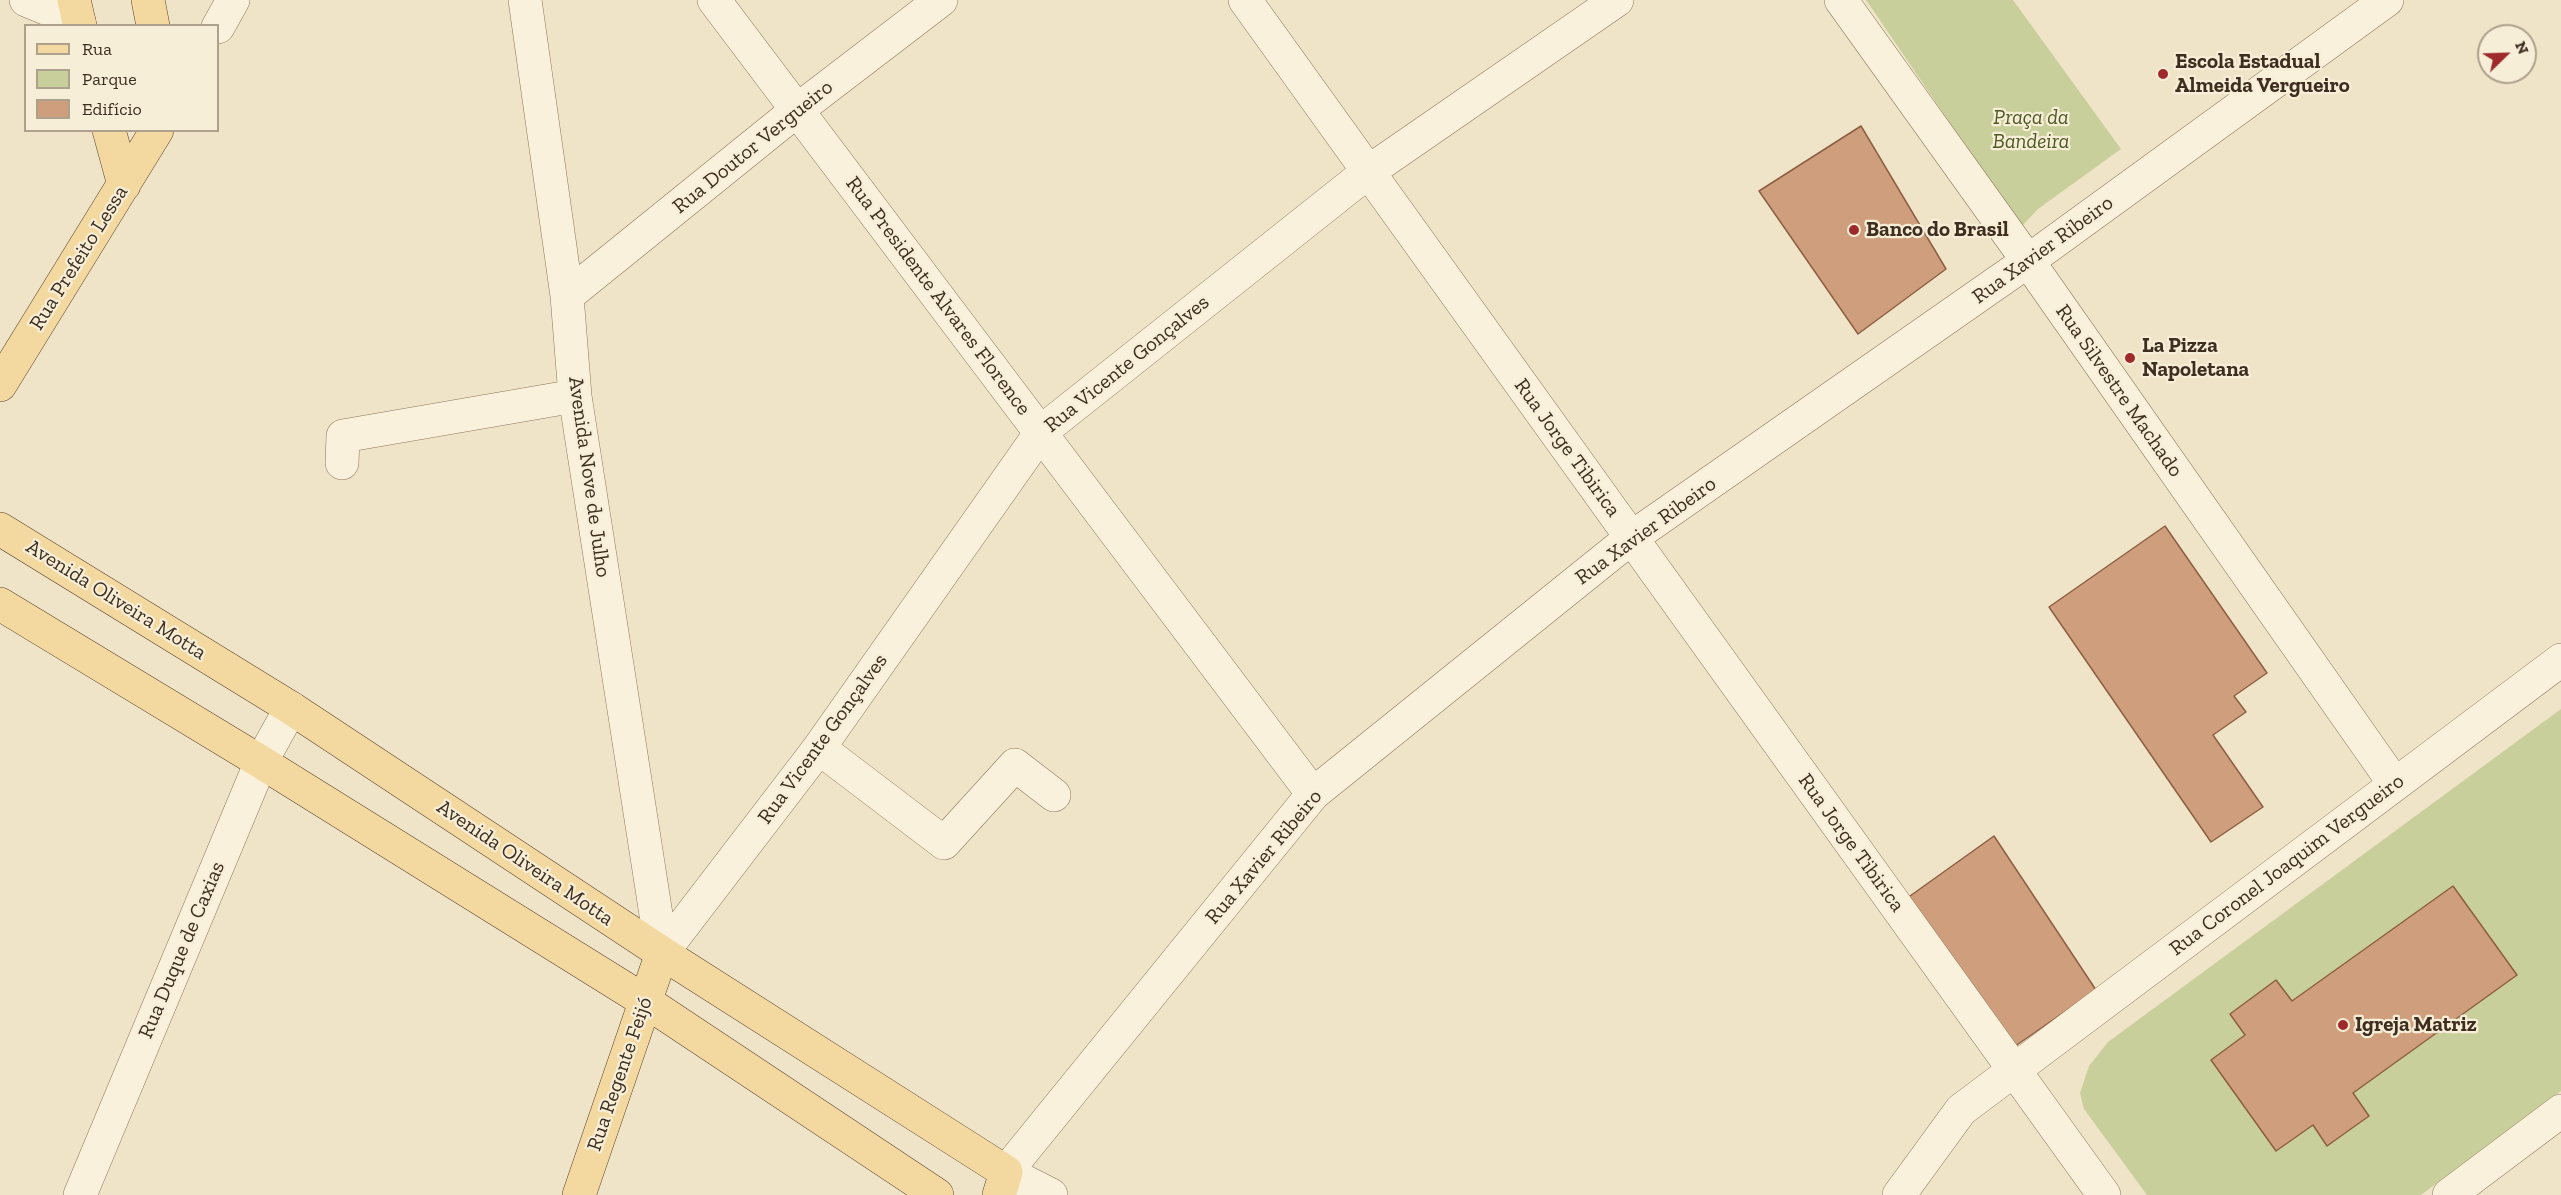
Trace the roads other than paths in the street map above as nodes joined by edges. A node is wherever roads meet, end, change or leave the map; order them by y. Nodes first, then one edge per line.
1 (26, 0) edge
2 (148, 0) edge
3 (233, 0) edge
4 (525, 0) edge
5 (714, 0) edge
6 (941, 0) edge
7 (1245, 0) edge
8 (1617, 0) edge
9 (1841, 0) edge
10 (2387, 0) edge
11 (78, 16) edge
12 (153, 24) edge
13 (219, 25) edge
14 (796, 111) junction
15 (110, 132) edge
16 (157, 132) edge
17 (1368, 172) junction
18 (124, 185) junction
19 (2028, 261) junction
20 (567, 296) junction
21 (0, 385) edge
22 (575, 396) junction
23 (1042, 431) junction
24 (342, 463) dead end
25 (0, 529) edge
26 (1631, 538) junction
27 (0, 604) edge
28 (2561, 660) edge
29 (291, 708) junction
30 (819, 748) junction
31 (261, 762) junction
32 (2394, 783) junction
33 (1313, 794) junction
34 (1054, 795) dead end
35 (662, 954) junction
36 (645, 1001) junction
37 (2015, 1071) junction
38 (2561, 1111) edge
39 (1003, 1184) edge
40 (80, 1195) edge
41 (579, 1195) edge
42 (937, 1195) edge
43 (1051, 1195) edge
44 (1899, 1195) edge
45 (2104, 1195) edge
46 (2449, 1195) edge

1 - 11 street
2 - 12 main road
3 - 13 street
4 - 20 street, Avenida Nove de Julho
5 - 14 street, Rua Presidente Alvares Florence
6 - 14 street, Rua Doutor Vergueiro
7 - 17 street, Rua Jorge Tibirica
8 - 17 street, Rua Vicente Gonçalves
9 - 19 street, Rua Silvestre Machado
10 - 19 street, Rua Xavier Ribeiro
14 - 20 street, Rua Doutor Vergueiro
14 - 23 street, Rua Presidente Alvares Florence
15 - 18 main road
16 - 18 main road, Rua Prefeito Lessa
17 - 23 street, Rua Vicente Gonçalves
17 - 26 street, Rua Jorge Tibirica
18 - 21 main road, Rua Prefeito Lessa
19 - 26 street, Rua Xavier Ribeiro
19 - 32 street, Rua Silvestre Machado
20 - 22 street, Avenida Nove de Julho
22 - 24 street
22 - 35 street, Avenida Nove de Julho
23 - 30 street, Rua Vicente Gonçalves
23 - 33 street, Rua Presidente Alvares Florence
25 - 29 main road, Avenida Oliveira Motta
26 - 33 street, Rua Xavier Ribeiro
26 - 37 street, Rua Jorge Tibirica
27 - 31 main road
28 - 32 street, Rua Coronel Joaquim Vergueiro
29 - 31 street, Rua Duque de Caxias
29 - 35 main road, Avenida Oliveira Motta
30 - 34 street
30 - 35 street, Rua Vicente Gonçalves
31 - 36 main road
31 - 40 street, Rua Duque de Caxias
32 - 37 street, Rua Coronel Joaquim Vergueiro
33 - 39 street, Rua Xavier Ribeiro
35 - 36 main road, Rua Regente Feijó
35 - 39 main road, Avenida Oliveira Motta
36 - 41 main road, Rua Regente Feijó
36 - 42 main road
37 - 44 street, Rua Coronel Joaquim Vergueiro
37 - 45 street, Rua Jorge Tibirica
38 - 46 street
39 - 43 street, Avenida Oliveira Motta

